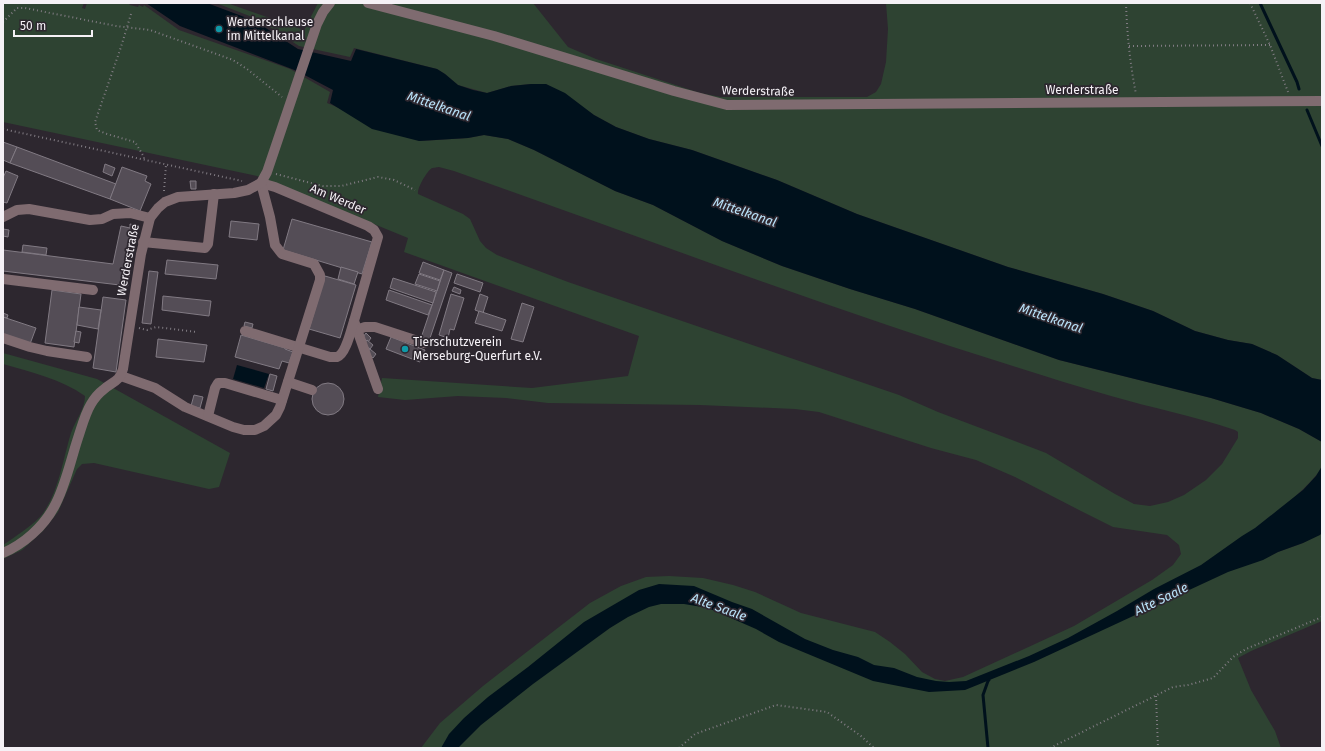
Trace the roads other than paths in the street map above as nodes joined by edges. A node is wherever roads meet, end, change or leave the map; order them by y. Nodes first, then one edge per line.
1 (330, 3) edge
2 (368, 3) edge
3 (1322, 101) edge
4 (261, 183) junction
5 (214, 194) junction
6 (3, 217) edge
7 (150, 218) junction
8 (143, 242) junction
9 (3, 279) edge
10 (93, 290) dead end
11 (355, 326) junction
12 (245, 331) dead end
13 (3, 338) edge
14 (424, 343) dead end
15 (299, 347) junction
16 (87, 357) dead end
17 (121, 376) junction
18 (288, 382) junction
19 (378, 389) dead end
20 (312, 390) dead end
21 (282, 400) junction
22 (208, 416) junction
23 (3, 553) edge

1 - 4 street
2 - 3 street, Werderstraße
4 - 5 street
4 - 11 street, Am Werder
4 - 15 street
5 - 7 street, Werderstraße
5 - 8 street
6 - 7 street
7 - 8 street, Werderstraße
8 - 17 street, Werderstraße
9 - 10 street
11 - 14 street
11 - 15 street, Am Werder
11 - 19 street
12 - 15 street
13 - 16 street
15 - 18 street
17 - 22 street
17 - 23 street
18 - 20 street
18 - 21 street
21 - 22 street
21 - 22 street

